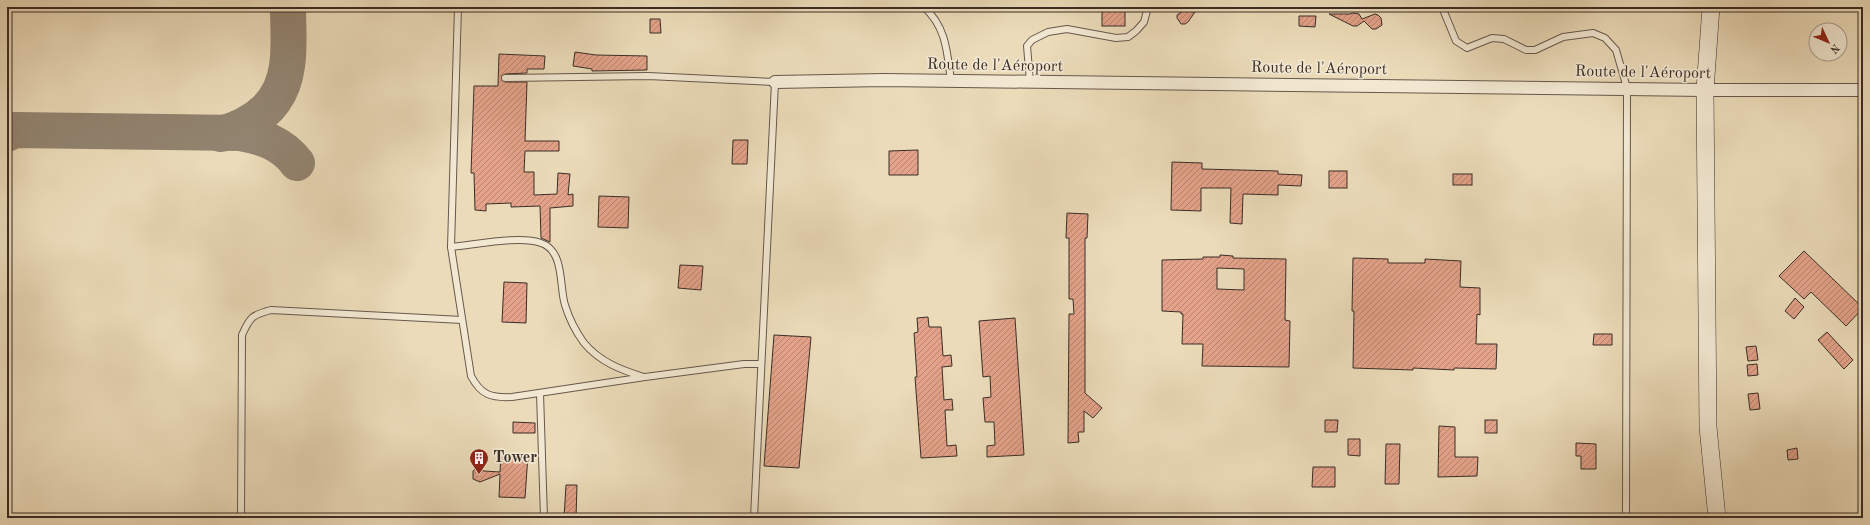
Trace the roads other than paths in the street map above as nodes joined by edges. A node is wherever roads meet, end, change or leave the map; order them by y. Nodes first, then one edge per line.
1 (458, 7) edge
2 (924, 7) edge
3 (1148, 7) edge
4 (1442, 7) edge
5 (1711, 7) edge
6 (505, 78) dead end
7 (951, 81) junction
8 (775, 82) junction
9 (1030, 82) junction
10 (1627, 88) junction
11 (1704, 90) junction
12 (1863, 90) edge
13 (451, 247) junction
14 (462, 320) junction
15 (762, 364) junction
16 (645, 377) junction
17 (540, 393) junction
18 (241, 518) edge
19 (544, 518) edge
20 (754, 518) edge
21 (1626, 518) edge
22 (1717, 518) edge

1 - 13 lane
2 - 7 lane
3 - 9 lane
4 - 10 lane
5 - 11 street
6 - 8 lane
7 - 8 street, Route de l'Aéroport
7 - 9 street, Route de l'Aéroport
8 - 15 lane
9 - 10 street, Route de l'Aéroport
10 - 11 street, Route de l'Aéroport
10 - 21 lane
11 - 12 street, Route de l'Aéroport
11 - 22 street
13 - 14 lane
13 - 16 lane
14 - 17 lane
14 - 18 lane
15 - 16 lane
15 - 20 lane
16 - 17 lane
17 - 19 lane

